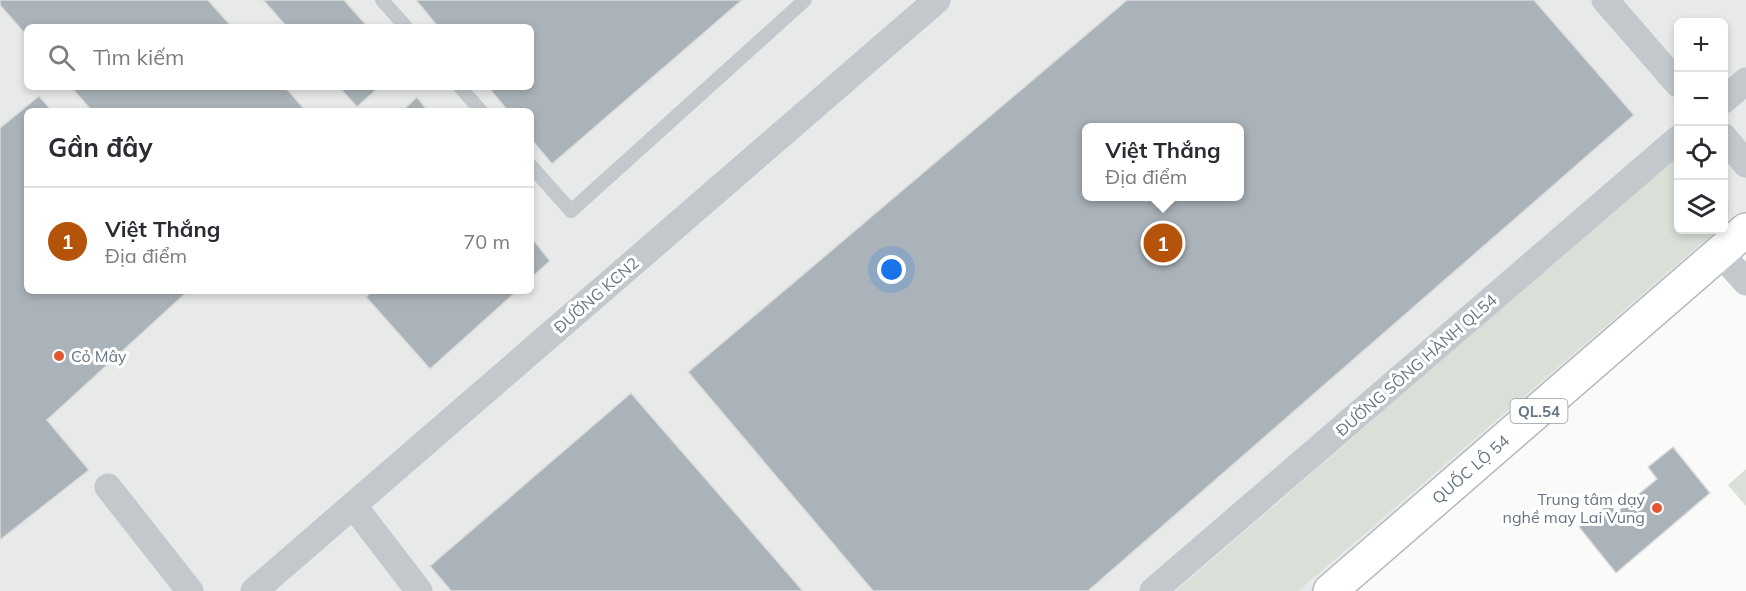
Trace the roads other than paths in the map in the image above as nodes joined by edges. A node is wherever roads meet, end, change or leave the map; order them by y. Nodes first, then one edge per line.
1 (382, 0) edge
2 (805, 0) edge
3 (937, 0) edge
4 (1605, 0) edge
5 (403, 24) edge
6 (1674, 80) edge
7 (1746, 81) edge
8 (463, 90) edge
9 (1728, 97) edge
10 (478, 108) edge
11 (1674, 142) edge
12 (1728, 142) edge
13 (1746, 164) edge
14 (534, 169) edge
15 (1746, 230) edge
16 (1720, 253) junction
17 (1746, 282) edge
18 (108, 488) dead end
19 (353, 505) junction
20 (190, 591) edge
21 (254, 591) edge
22 (419, 591) edge
23 (1153, 591) edge
24 (1330, 591) edge

1 - 5 lane
2 - 14 lane
3 - 19 street, ĐƯỜNG KCN2
4 - 6 street
7 - 9 street
8 - 10 lane
11 - 23 street, ĐƯỜNG SÔNG HÀNH QL54
12 - 13 street
15 - 16 highway, QUỐC LỘ 54 / QL.54
16 - 17 street
16 - 24 highway, QUỐC LỘ 54 / QL.54
18 - 20 street
19 - 21 street, ĐƯỜNG KCN2
19 - 22 street

